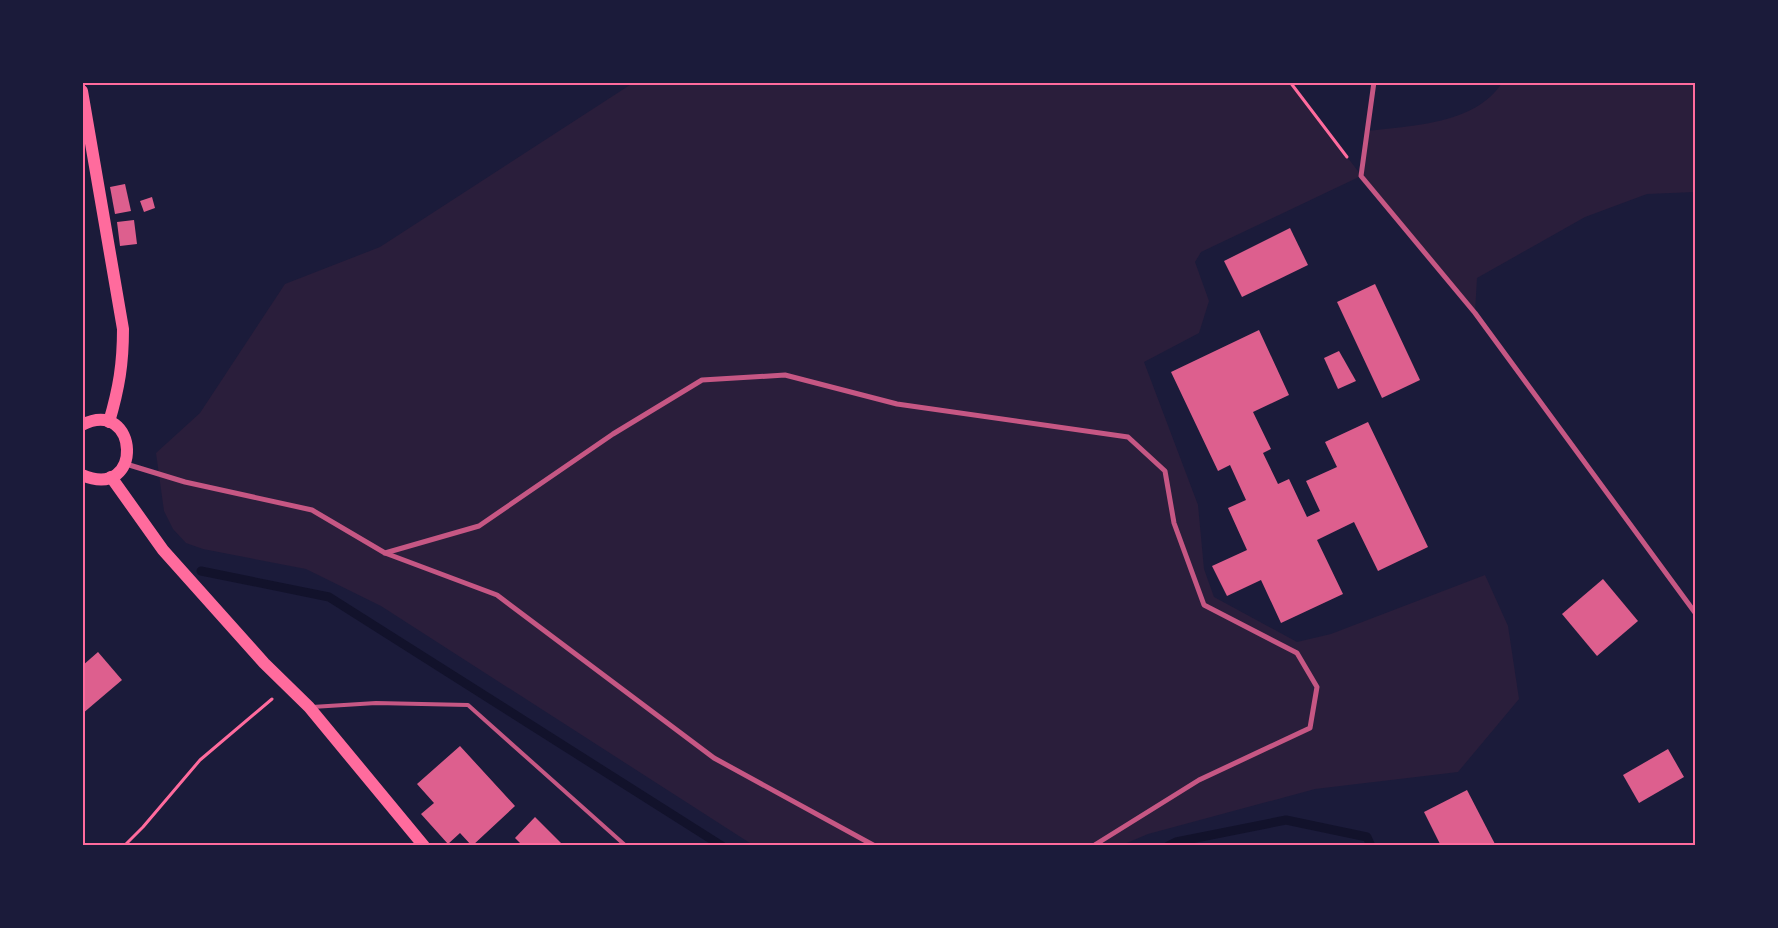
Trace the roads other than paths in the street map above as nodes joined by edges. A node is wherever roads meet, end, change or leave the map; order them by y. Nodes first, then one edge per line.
1 (1374, 82) edge
2 (82, 91) edge
3 (109, 422) junction
4 (82, 426) edge
5 (125, 464) junction
6 (82, 475) edge
7 (111, 477) junction
8 (385, 553) junction
9 (1696, 614) edge
10 (309, 707) junction
11 (424, 846) edge
12 (626, 846) edge
13 (875, 846) edge
14 (1093, 846) edge

1 - 9 street
2 - 3 main road
3 - 4 main road
3 - 5 main road
5 - 7 main road
5 - 8 street
6 - 7 main road
7 - 10 main road
8 - 13 street
8 - 14 street
10 - 11 main road
10 - 12 lane

